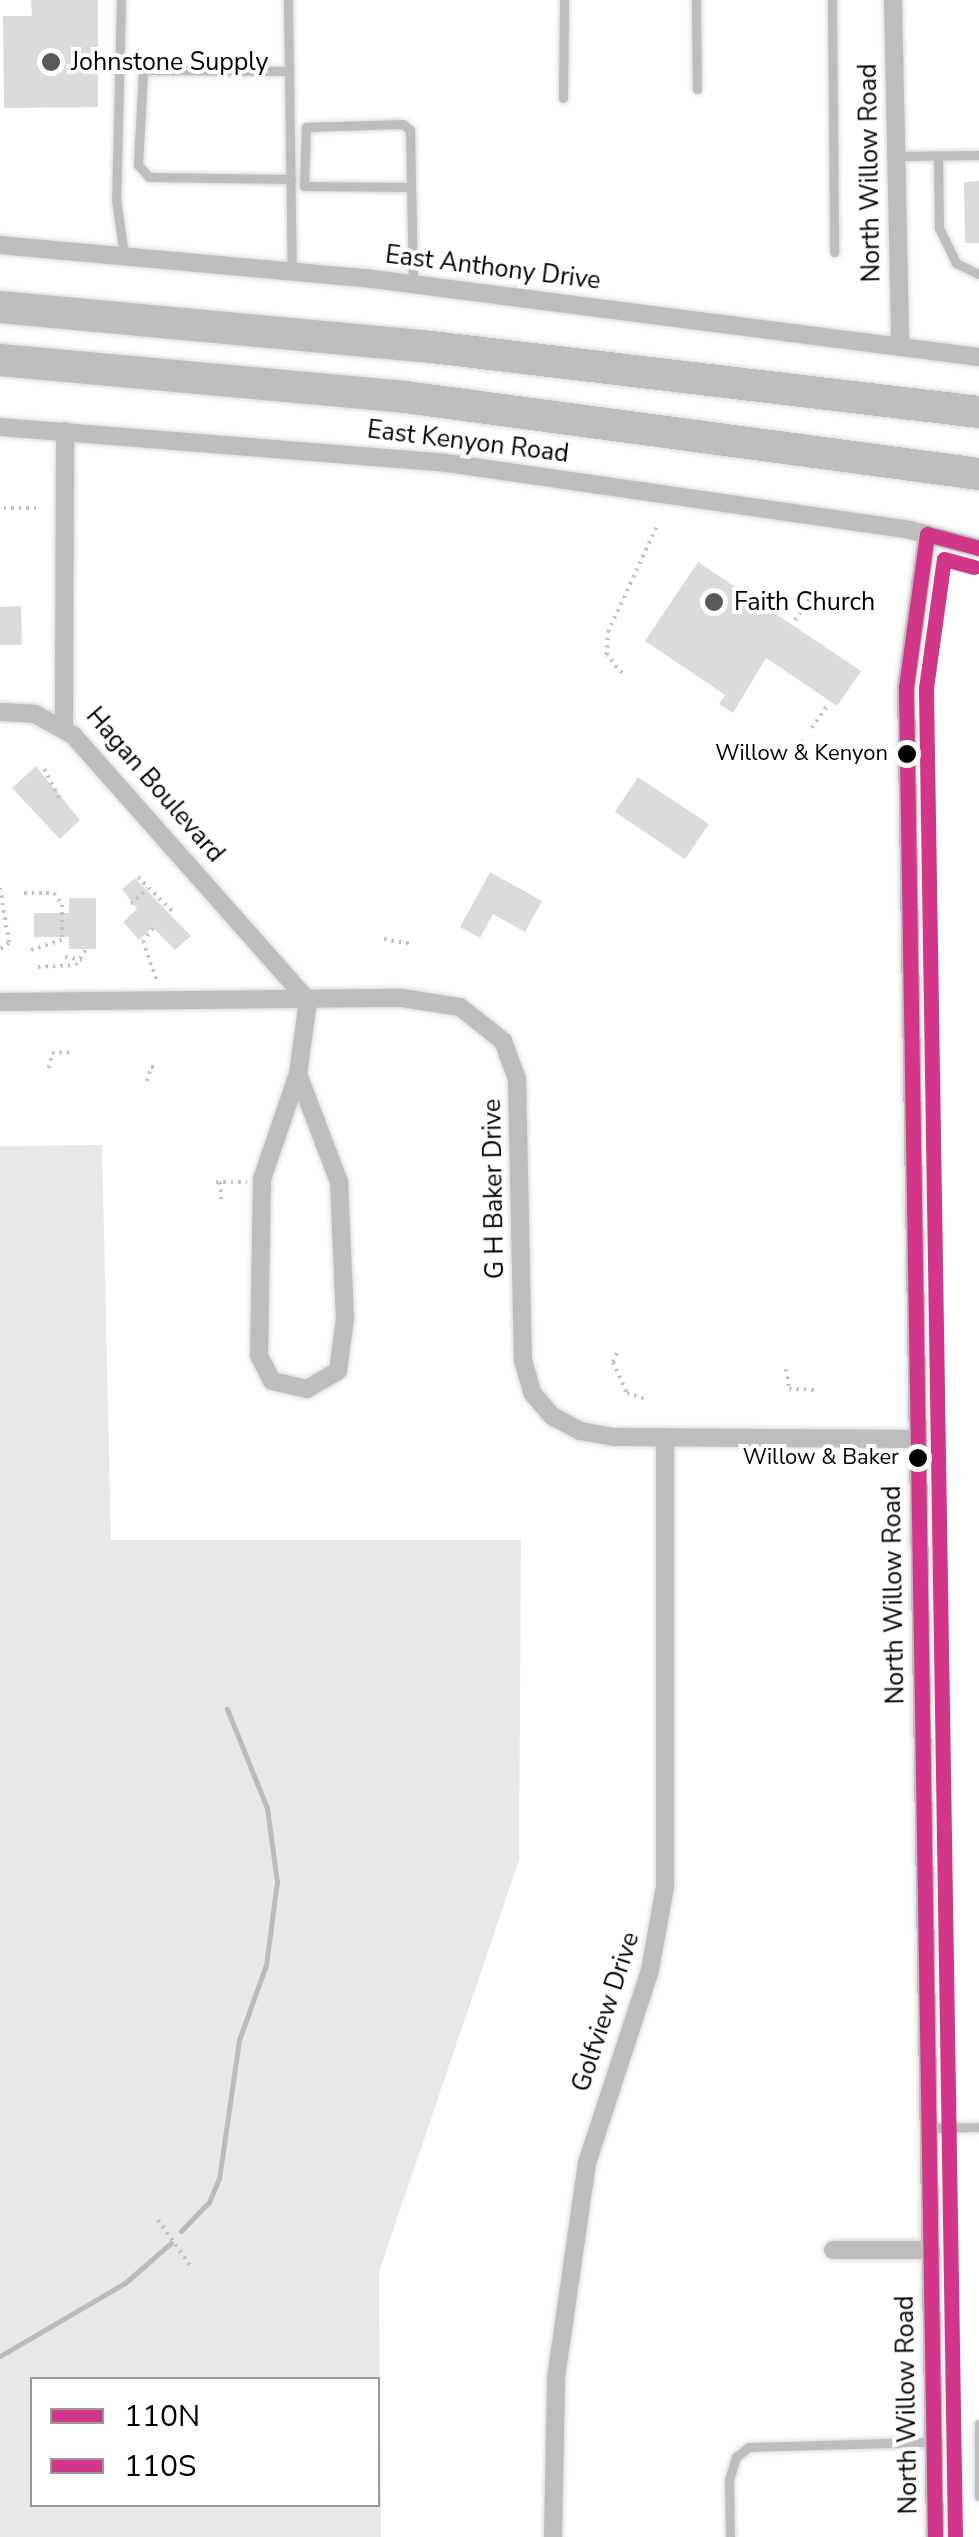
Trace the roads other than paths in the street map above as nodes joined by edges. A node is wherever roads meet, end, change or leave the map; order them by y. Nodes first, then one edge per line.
1 (121, 0) edge
2 (288, 0) edge
3 (564, 0) edge
4 (696, 0) edge
5 (832, 0) edge
6 (893, 0) edge
7 (289, 71) junction
8 (698, 89) dead end
9 (563, 98) dead end
10 (896, 156) junction
11 (938, 156) junction
12 (979, 156) edge
13 (291, 179) junction
14 (411, 187) junction
15 (0, 245) edge
16 (834, 252) dead end
17 (124, 254) junction
18 (292, 270) junction
19 (979, 274) edge
20 (413, 283) junction
21 (0, 307) edge
22 (900, 346) junction
23 (979, 358) edge
24 (0, 360) edge
25 (697, 380) junction
26 (979, 412) edge
27 (0, 427) edge
28 (979, 430) edge
29 (66, 431) junction
30 (856, 458) junction
31 (979, 474) edge
32 (979, 492) edge
33 (926, 534) junction
34 (979, 548) edge
35 (0, 712) edge
36 (64, 727) junction
37 (308, 1001) junction
38 (0, 1002) edge
39 (298, 1074) junction
40 (665, 1439) junction
41 (917, 1439) junction
42 (979, 2126) edge
43 (929, 2128) junction
44 (833, 2250) dead end
45 (929, 2250) junction
46 (979, 2424) edge
47 (931, 2442) junction
48 (979, 2496) edge
49 (553, 2537) edge
50 (730, 2537) edge
51 (935, 2537) edge

1 - 17 lane
2 - 7 lane
3 - 9 lane
4 - 8 lane
5 - 16 lane
6 - 10 street, North Willow Road
7 - 13 lane
7 - 13 lane
10 - 11 lane
10 - 22 street, North Willow Road
11 - 12 lane
11 - 19 lane
13 - 18 lane
14 - 14 lane
14 - 20 lane
15 - 17 street, East Anthony Drive
17 - 18 street, East Anthony Drive
18 - 20 street, East Anthony Drive
20 - 22 street, East Anthony Drive
21 - 25 highway
22 - 23 street, East Anthony Drive
24 - 30 highway
25 - 26 highway
25 - 28 highway
27 - 29 street, East Kenyon Road
29 - 33 street, East Kenyon Road
29 - 36 street, Hagan Boulevard
30 - 31 highway
30 - 32 highway
33 - 34 street, East Kenyon Road
33 - 41 street, North Willow Road
35 - 36 street
36 - 37 street, Hagan Boulevard
37 - 38 street, G H Baker Drive
37 - 39 street
37 - 40 street, G H Baker Drive
39 - 39 street
40 - 41 street, G H Baker Drive
40 - 49 street, Golfview Drive
41 - 43 street, North Willow Road
42 - 43 lane
43 - 45 street, North Willow Road
44 - 45 street
45 - 47 street, North Willow Road
46 - 48 lane
47 - 50 lane
47 - 51 street, North Willow Road

